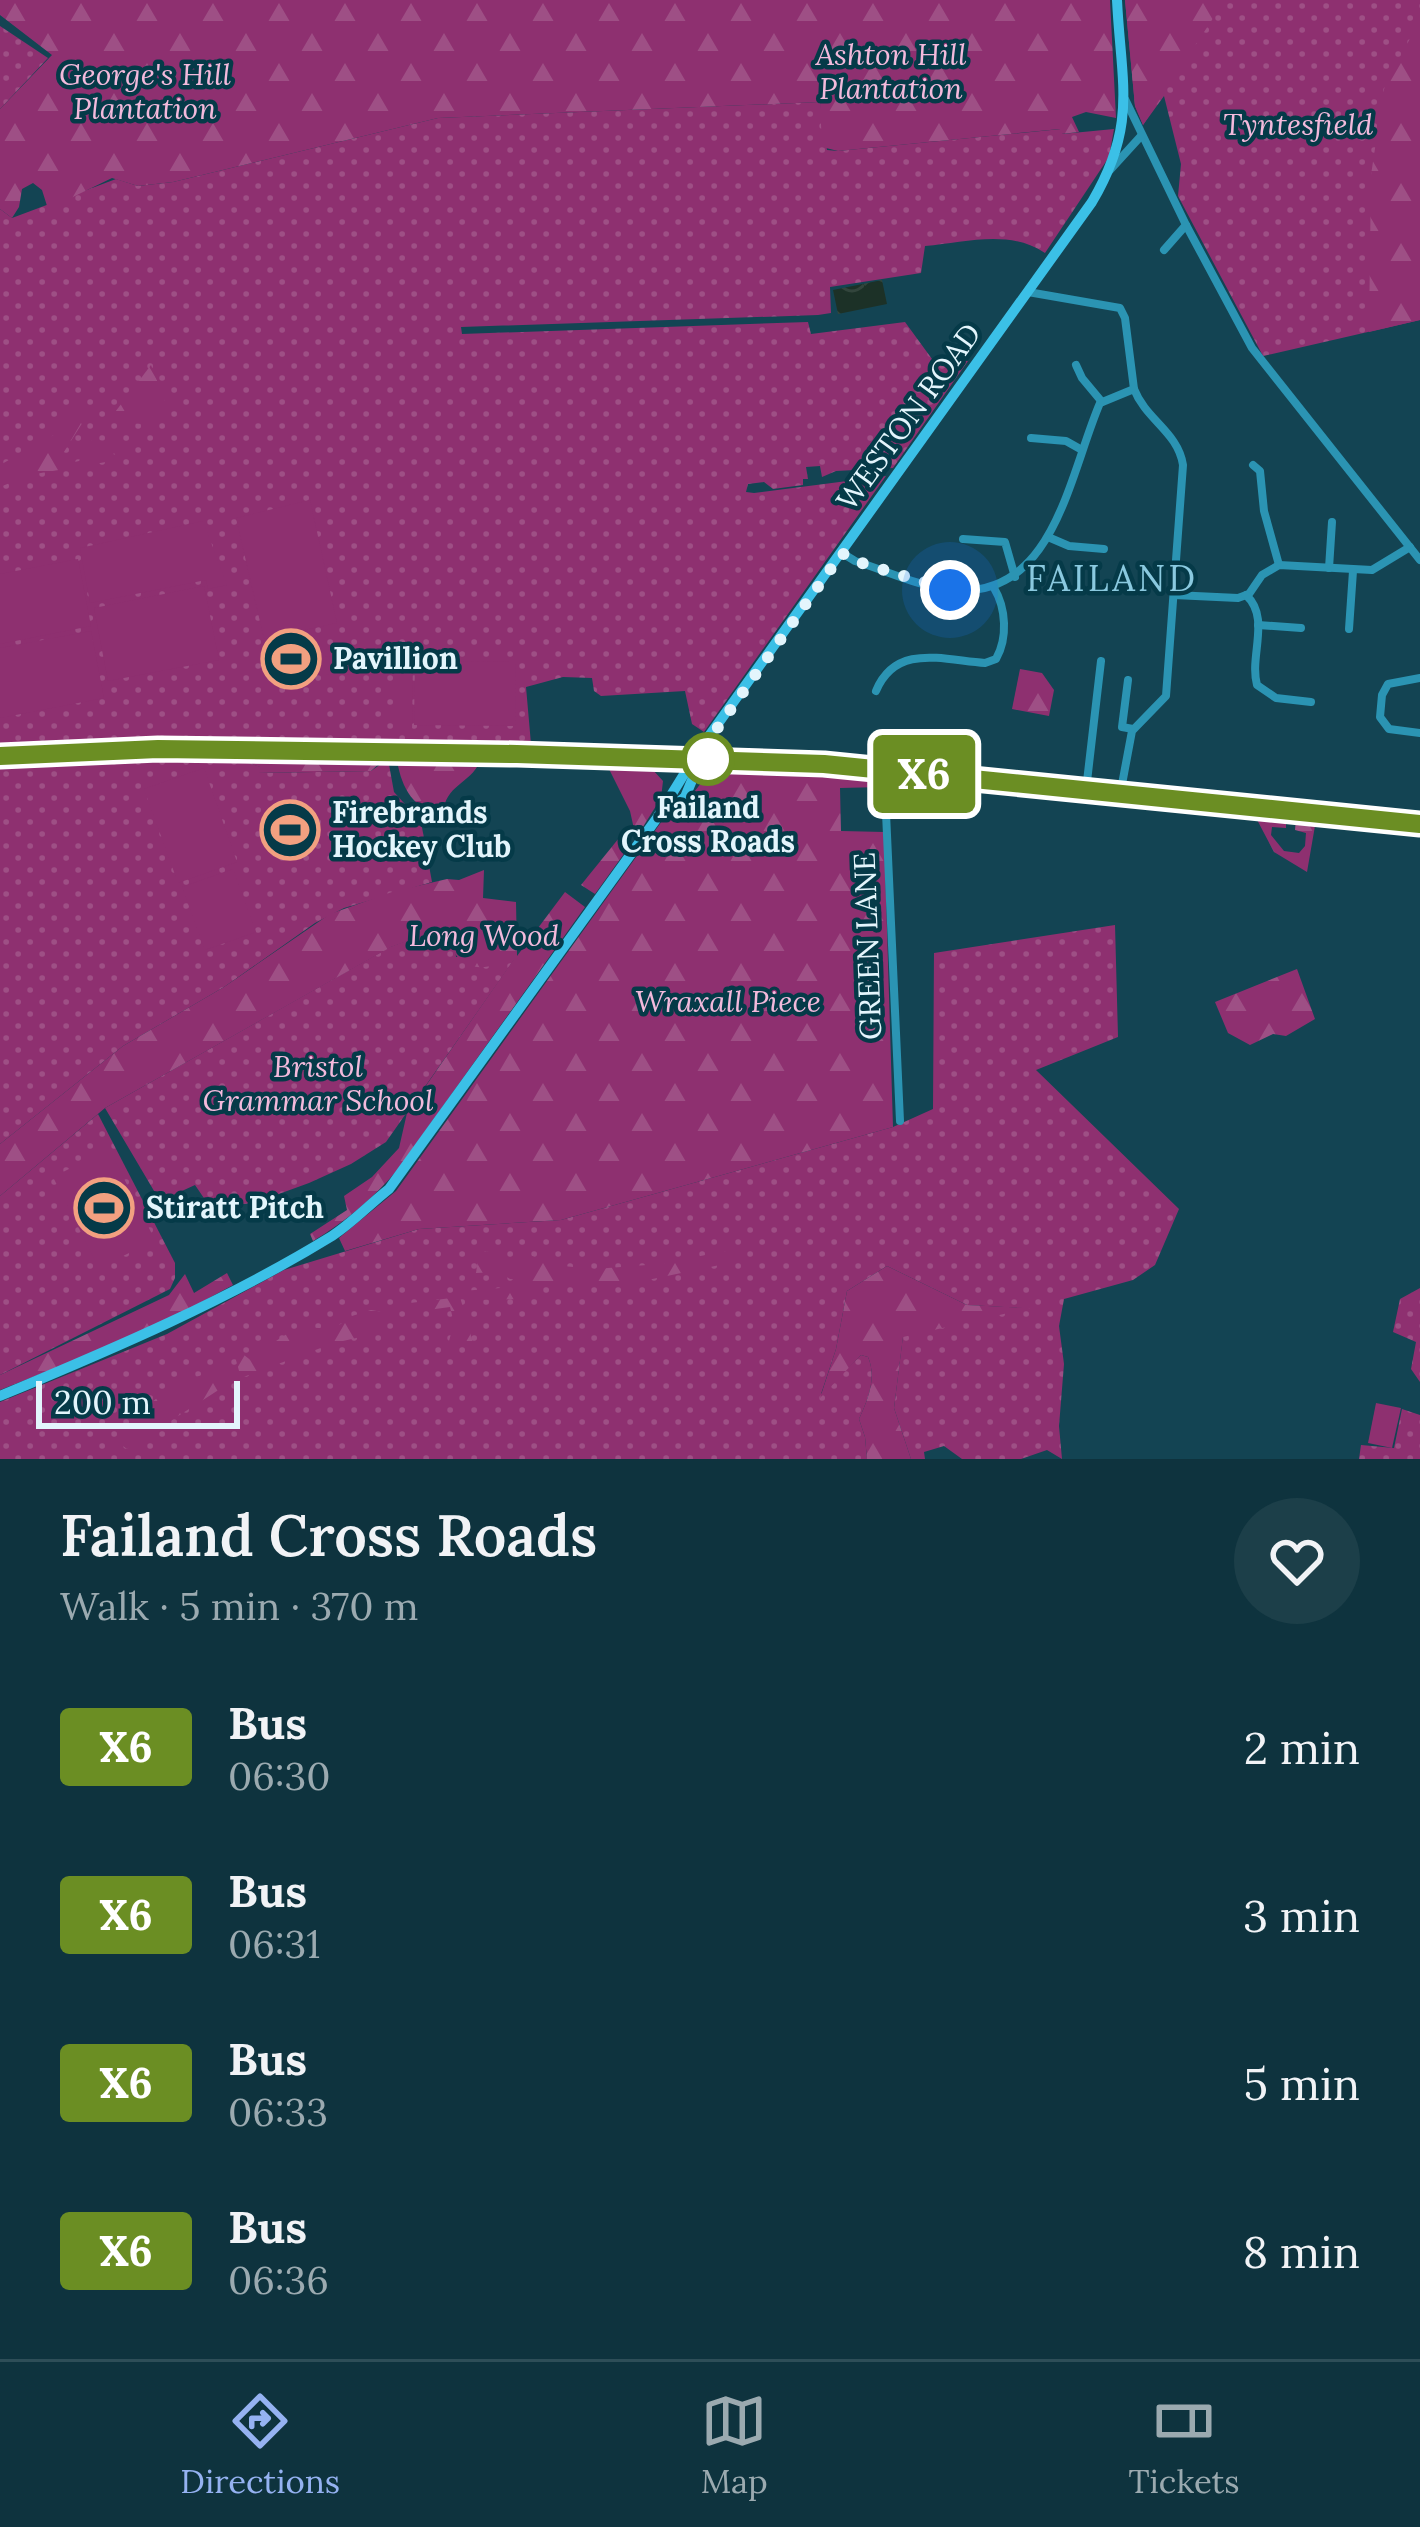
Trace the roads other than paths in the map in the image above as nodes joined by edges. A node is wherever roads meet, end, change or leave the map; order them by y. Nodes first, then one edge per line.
1 (1117, 0) edge
2 (1125, 99) junction
3 (1141, 136) junction
4 (1109, 171) junction
5 (1186, 226) junction
6 (1165, 243) dead end
7 (1028, 292) junction
8 (1076, 365) dead end
9 (1134, 389) junction
10 (1102, 401) junction
11 (1035, 440) dead end
12 (1082, 450) junction
13 (1253, 466) dead end
14 (1329, 528) dead end
15 (1047, 537) junction
16 (963, 539) dead end
17 (1410, 547) junction
18 (1099, 552) dead end
19 (842, 553) junction
20 (1420, 560) edge
21 (1279, 565) junction
22 (1329, 568) junction
23 (1353, 571) junction
24 (1015, 577) junction
25 (994, 588) junction
26 (1174, 595) junction
27 (1246, 595) junction
28 (1258, 625) junction
29 (1349, 629) dead end
30 (1296, 631) dead end
31 (1101, 661) dead end
32 (1420, 677) edge
33 (1128, 680) dead end
34 (877, 684) dead end
35 (1307, 704) dead end
36 (1133, 729) junction
37 (1420, 733) edge
38 (0, 756) edge
39 (698, 759) junction
40 (658, 760) junction
41 (884, 769) junction
42 (678, 789) junction
43 (1086, 791) junction
44 (1120, 795) junction
45 (657, 818) junction
46 (1420, 824) edge
47 (900, 1121) dead end
48 (0, 1396) edge

1 - 2 main road, WESTON ROAD
2 - 3 street
2 - 4 main road, WESTON ROAD
3 - 4 street, WESTON ROAD
3 - 5 street
4 - 7 main road, WESTON ROAD
5 - 6 street
5 - 17 street
7 - 9 street
7 - 19 main road, WESTON ROAD
8 - 10 street
9 - 10 street
9 - 26 street
10 - 12 street
11 - 12 street
12 - 15 street
13 - 21 street
14 - 22 street
15 - 18 street
15 - 24 street
16 - 24 street
17 - 20 street
17 - 23 street
19 - 25 street
19 - 39 main road, WESTON ROAD
21 - 22 street
21 - 27 street
22 - 23 street
23 - 29 street
24 - 25 street
25 - 34 street
26 - 27 street
26 - 36 street
27 - 28 street
28 - 30 street
28 - 35 street
31 - 43 street
32 - 37 street
33 - 36 street
36 - 44 street
38 - 40 main road
39 - 40 main road
39 - 41 main road
39 - 42 main road
39 - 45 main road
40 - 42 main road
41 - 43 main road
41 - 47 street, GREEN LANE
42 - 45 main road
43 - 44 main road
44 - 46 main road
45 - 48 main road

